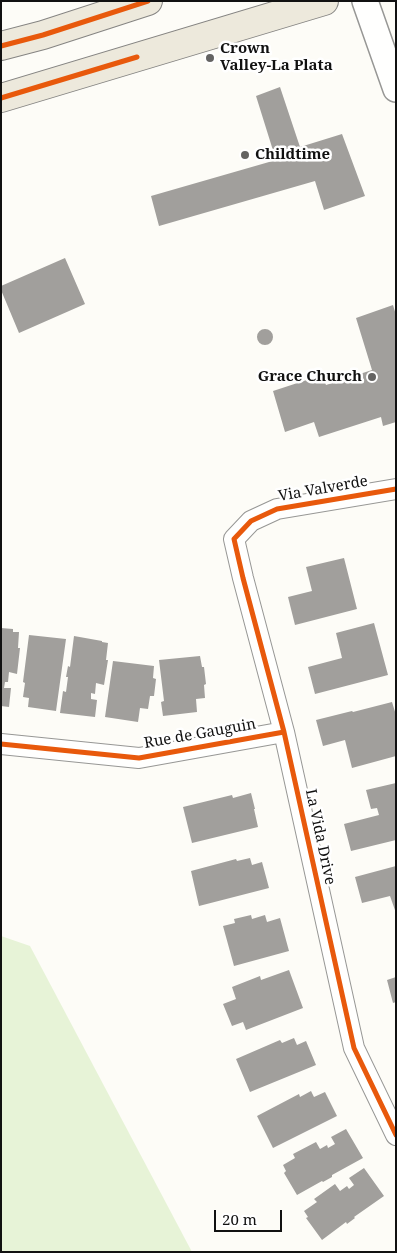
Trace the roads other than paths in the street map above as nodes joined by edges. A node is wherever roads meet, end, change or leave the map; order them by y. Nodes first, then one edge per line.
1 (148, 1) edge
2 (324, 1) edge
3 (365, 1) edge
4 (1, 46) edge
5 (396, 90) edge
6 (1, 98) edge
7 (396, 489) edge
8 (234, 539) joint
9 (284, 732) junction
10 (1, 744) edge
11 (396, 1135) edge

1 - 4 main road
2 - 6 main road
3 - 5 street
7 - 8 street, Via Valverde
8 - 9 street, La Vida Drive
9 - 10 street, Rue de Gauguin
9 - 11 street, La Vida Drive

